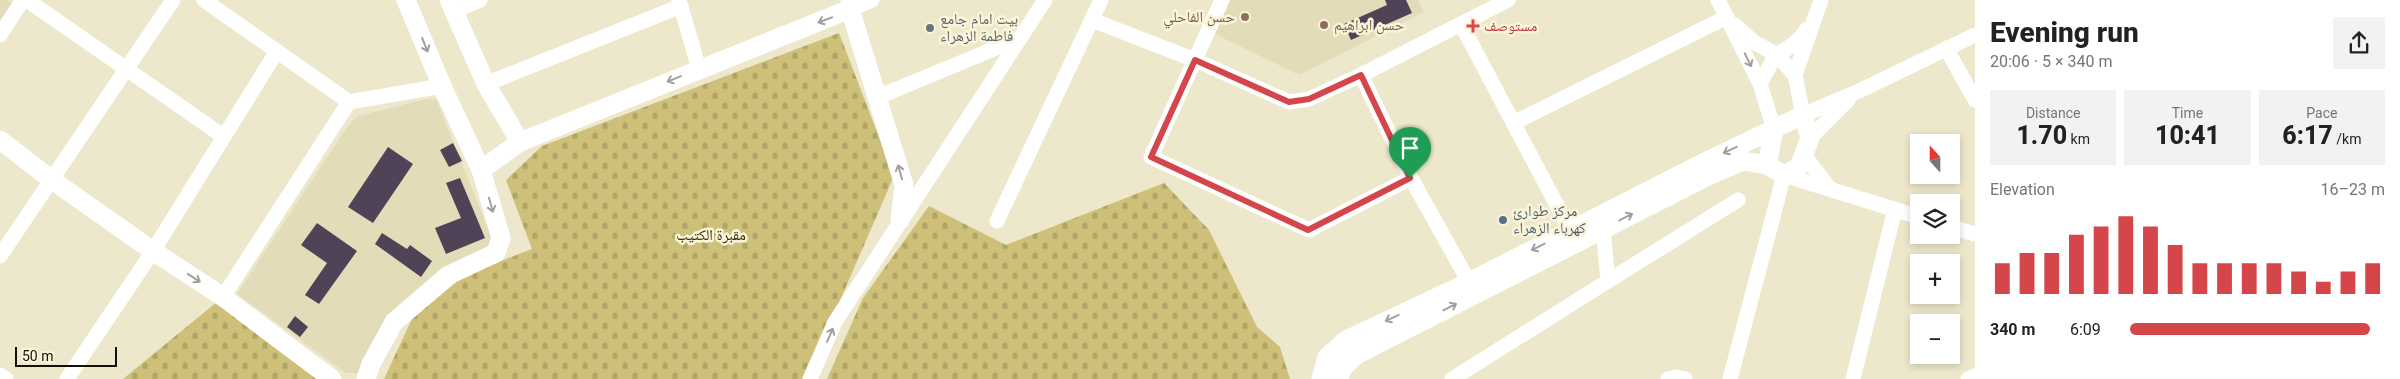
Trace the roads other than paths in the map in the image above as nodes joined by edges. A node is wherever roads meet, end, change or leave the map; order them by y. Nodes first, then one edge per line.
1 (25, 0) edge
2 (173, 0) edge
3 (204, 0) edge
4 (406, 0) edge
5 (480, 0) edge
6 (872, 0) edge
7 (1046, 0) edge
8 (1101, 0) edge
9 (1222, 0) edge
10 (1508, 0) edge
11 (1718, 0) edge
12 (1821, 0) edge
13 (680, 3) edge
14 (849, 5) edge
15 (452, 6) edge
16 (1727, 17) junction
17 (1092, 20) junction
18 (1813, 20) junction
19 (1461, 24) junction
20 (0, 34) edge
21 (1975, 35) edge
22 (1018, 39) junction
23 (1946, 48) junction
24 (277, 51) junction
25 (1776, 54) junction
26 (1195, 60) junction
27 (700, 69) junction
28 (126, 70) junction
29 (1361, 75) junction
30 (1795, 75) junction
31 (486, 84) junction
32 (1760, 84) junction
33 (442, 86) junction
34 (1857, 92) junction
35 (878, 97) junction
36 (1975, 100) edge
37 (349, 102) junction
38 (1803, 115) junction
39 (1512, 123) junction
40 (1774, 129) junction
41 (223, 136) junction
42 (1810, 138) junction
43 (0, 140) edge
44 (520, 142) junction
45 (1805, 156) junction
46 (1766, 165) junction
47 (482, 170) junction
48 (1784, 175) junction
49 (1410, 178) junction
50 (52, 180) junction
51 (1829, 188) junction
52 (1738, 200) dead end
53 (1895, 209) junction
54 (1910, 213) edge
55 (900, 220) junction
56 (997, 221) dead end
57 (1603, 229) junction
58 (1570, 230) junction
59 (1960, 230) edge
60 (1975, 234) edge
61 (153, 251) junction
62 (0, 256) edge
63 (1608, 281) junction
64 (1469, 282) junction
65 (222, 297) junction
66 (0, 375) edge
67 (1975, 376) edge
68 (6, 379) edge
69 (67, 379) edge
70 (332, 379) edge
71 (366, 379) edge
72 (810, 379) edge
73 (1321, 379) edge
74 (1339, 379) edge
75 (1452, 379) edge
76 (1668, 379) edge
77 (1686, 379) edge
78 (1730, 379) edge
79 (1853, 379) edge
80 (1968, 379) edge

1 - 20 street
1 - 28 street
2 - 28 street
3 - 24 street
4 -> 33 main road
5 - 15 street
6 - 14 street
7 - 22 street
8 - 17 street
9 - 26 street
10 - 19 street
11 - 16 street
12 - 18 street
13 - 27 street
13 - 31 street
14 -> 27 main road
14 - 35 main road
15 - 31 main road
16 - 25 street
16 -> 32 street
16 - 39 street
17 - 26 street
17 - 56 street
18 - 25 street
18 - 30 street
19 - 29 street
19 - 39 street
21 - 23 street
22 - 35 street
22 - 55 street
23 - 34 street
23 - 36 street
24 - 37 street
24 - 41 street
25 - 30 street
25 - 32 street
26 - 29 street
26 - 49 street
27 -> 44 main road
28 - 41 street
28 - 50 street
29 - 49 street
30 - 38 street
31 - 44 main road
32 - 40 street
33 - 37 street
33 - 47 main road
34 - 38 street
34 - 42 street
55 -> 35 main road
37 - 65 street
38 - 40 main road
38 - 42 main road
39 - 58 street
40 - 46 main road
40 -> 58 main road
41 - 61 street
42 - 45 main road
43 - 50 main road
44 - 47 main road
45 - 48 main road
45 - 51 street
46 - 48 main road
57 -> 46 main road
47 -> 71 main road
48 - 51 street
48 - 78 street
49 - 64 street
50 - 61 main road
50 - 62 street
51 - 53 street
52 - 63 street
53 - 54 street
53 - 79 street
72 -> 55 street
57 - 63 street
74 -> 57 main road
58 -> 64 main road
59 - 60 street
61 -> 65 main road
61 - 69 street
63 - 75 street
64 -> 73 main road
65 - 70 main road
66 - 68 street
67 - 80 street
76 - 77 street

